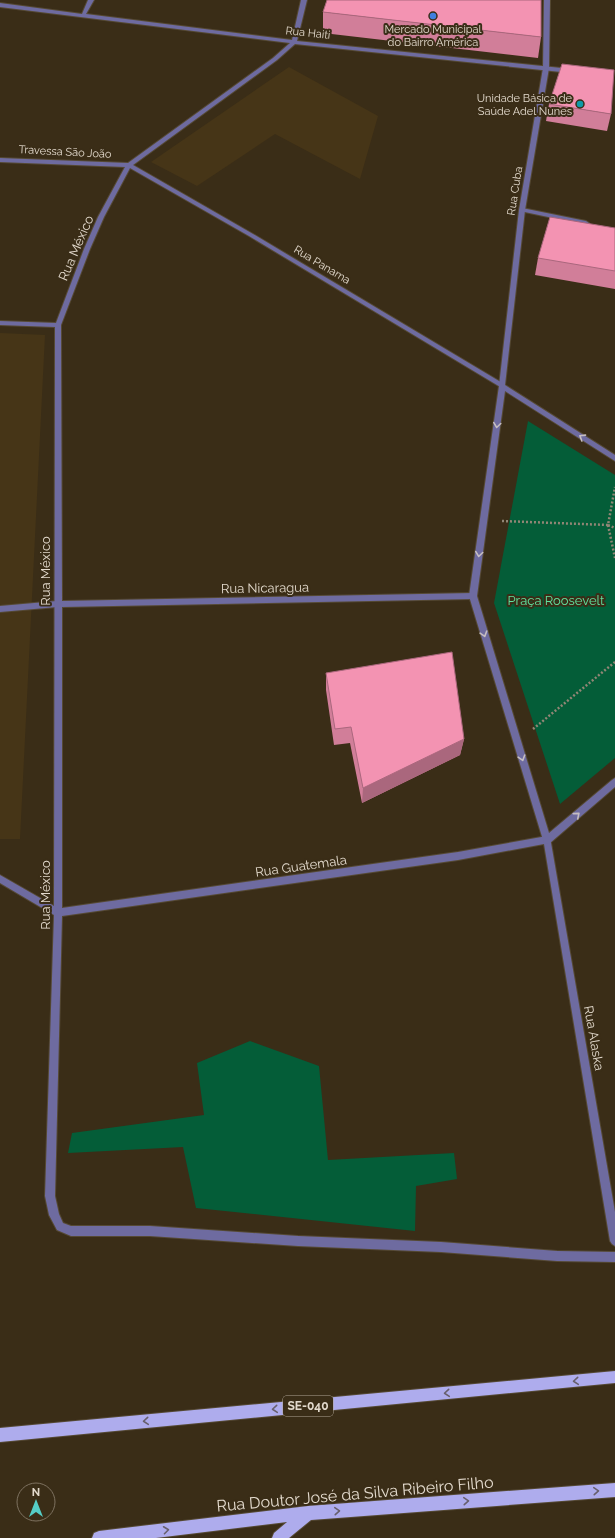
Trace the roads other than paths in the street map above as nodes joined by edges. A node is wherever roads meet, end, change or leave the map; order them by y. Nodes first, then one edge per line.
1 (90, 0) edge
2 (304, 0) edge
3 (546, 0) edge
4 (0, 5) edge
5 (83, 16) junction
6 (294, 42) junction
7 (546, 68) junction
8 (576, 72) edge
9 (0, 160) edge
10 (129, 165) junction
11 (522, 210) junction
12 (592, 224) edge
13 (0, 323) edge
14 (58, 325) junction
15 (502, 386) junction
16 (615, 458) edge
17 (473, 596) junction
18 (57, 604) junction
19 (0, 608) edge
20 (615, 782) edge
21 (547, 840) junction
22 (0, 879) edge
23 (58, 913) junction
24 (615, 1241) edge
25 (615, 1257) edge
26 (615, 1378) edge
27 (0, 1435) edge
28 (615, 1490) edge
29 (308, 1513) junction
30 (99, 1538) edge
31 (279, 1538) edge

1 - 5 street
2 - 6 street
3 - 7 street, Rua Cuba
4 - 5 street, Rua Haiti
5 - 6 street, Rua Haiti
6 - 7 street, Rua Haiti
6 - 10 street, Rua México
7 - 8 street, Rua Haiti
7 - 11 street, Rua Cuba
9 - 10 street, Travessa São João
10 - 14 street, Rua México
10 - 15 street, Rua Panama
11 - 12 street
11 - 15 street, Rua Cuba
13 - 14 street
14 - 18 street, Rua México
16 -> 15 street, Rua Panama
15 -> 17 street, Rua Cuba
17 - 18 street, Rua Nicaragua
17 -> 21 street, Rua Alaska
18 - 19 street, Rua Nicaragua
18 - 23 street, Rua México
21 -> 20 street
21 - 23 street, Rua Guatemala
21 - 24 street, Rua Alaska
22 - 23 street
23 - 25 street, Rua México
26 -> 27 main road, SE-040
29 -> 28 main road, Rua Doutor José da Silva Ribeiro Filho
30 -> 29 main road, Rua Doutor José da Silva Ribeiro Filho
29 - 31 main road

